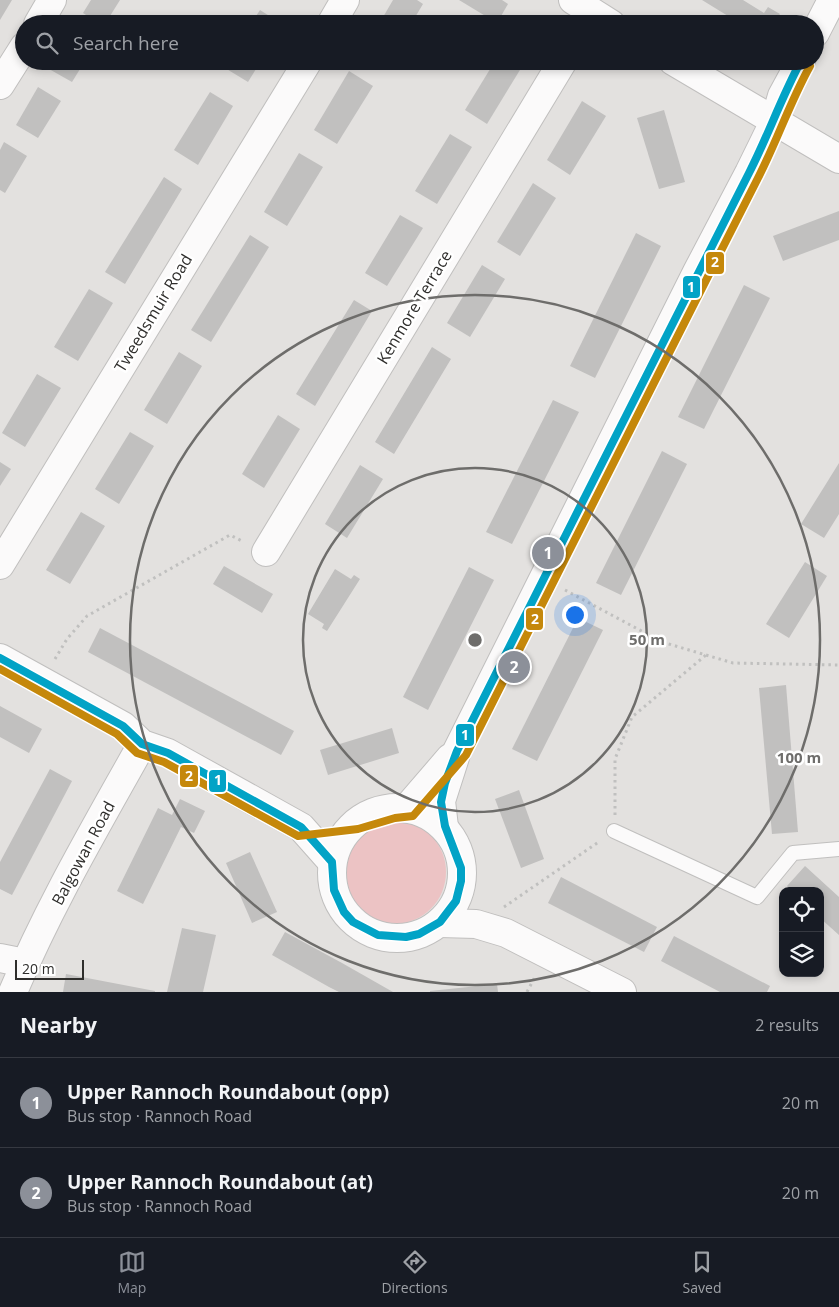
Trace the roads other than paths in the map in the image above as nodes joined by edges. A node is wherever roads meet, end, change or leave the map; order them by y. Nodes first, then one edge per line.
1 (52, 0) edge
2 (345, 0) edge
3 (832, 0) edge
4 (43, 15) edge
5 (336, 15) edge
6 (824, 16) edge
7 (15, 61) edge
8 (302, 70) edge
9 (558, 70) edge
10 (688, 70) edge
11 (795, 70) edge
12 (0, 85) edge
13 (775, 120) junction
14 (839, 159) edge
15 (266, 552) road end
16 (0, 565) edge
17 (0, 658) edge
18 (142, 744) junction
19 (457, 751) junction
20 (407, 808) junction
21 (357, 819) junction
22 (301, 827) junction
23 (444, 827) junction
24 (614, 830) road end
25 (839, 849) edge
26 (332, 862) junction
27 (458, 897) junction
28 (440, 923) junction
29 (498, 925) junction
30 (13, 960) edge
31 (13, 992) edge
32 (622, 992) edge

1 - 4 street
2 - 5 street
3 - 6 street
7 - 12 street
8 - 16 street, Tweedsmuir Road
9 - 15 street, Kenmore Terrace
10 - 13 street
11 - 13 street
13 - 14 street
13 - 19 street
17 - 18 street
18 - 22 street
18 - 30 street, Balgowan Road
19 - 20 street
19 - 23 street
20 - 21 street
20 - 23 street
21 - 22 street
21 - 26 street
22 - 26 street
23 - 27 street
24 - 25 lane
26 - 28 street
27 - 28 street
27 - 29 street
28 - 29 street
29 - 32 street
30 - 31 street, Balgowan Road

